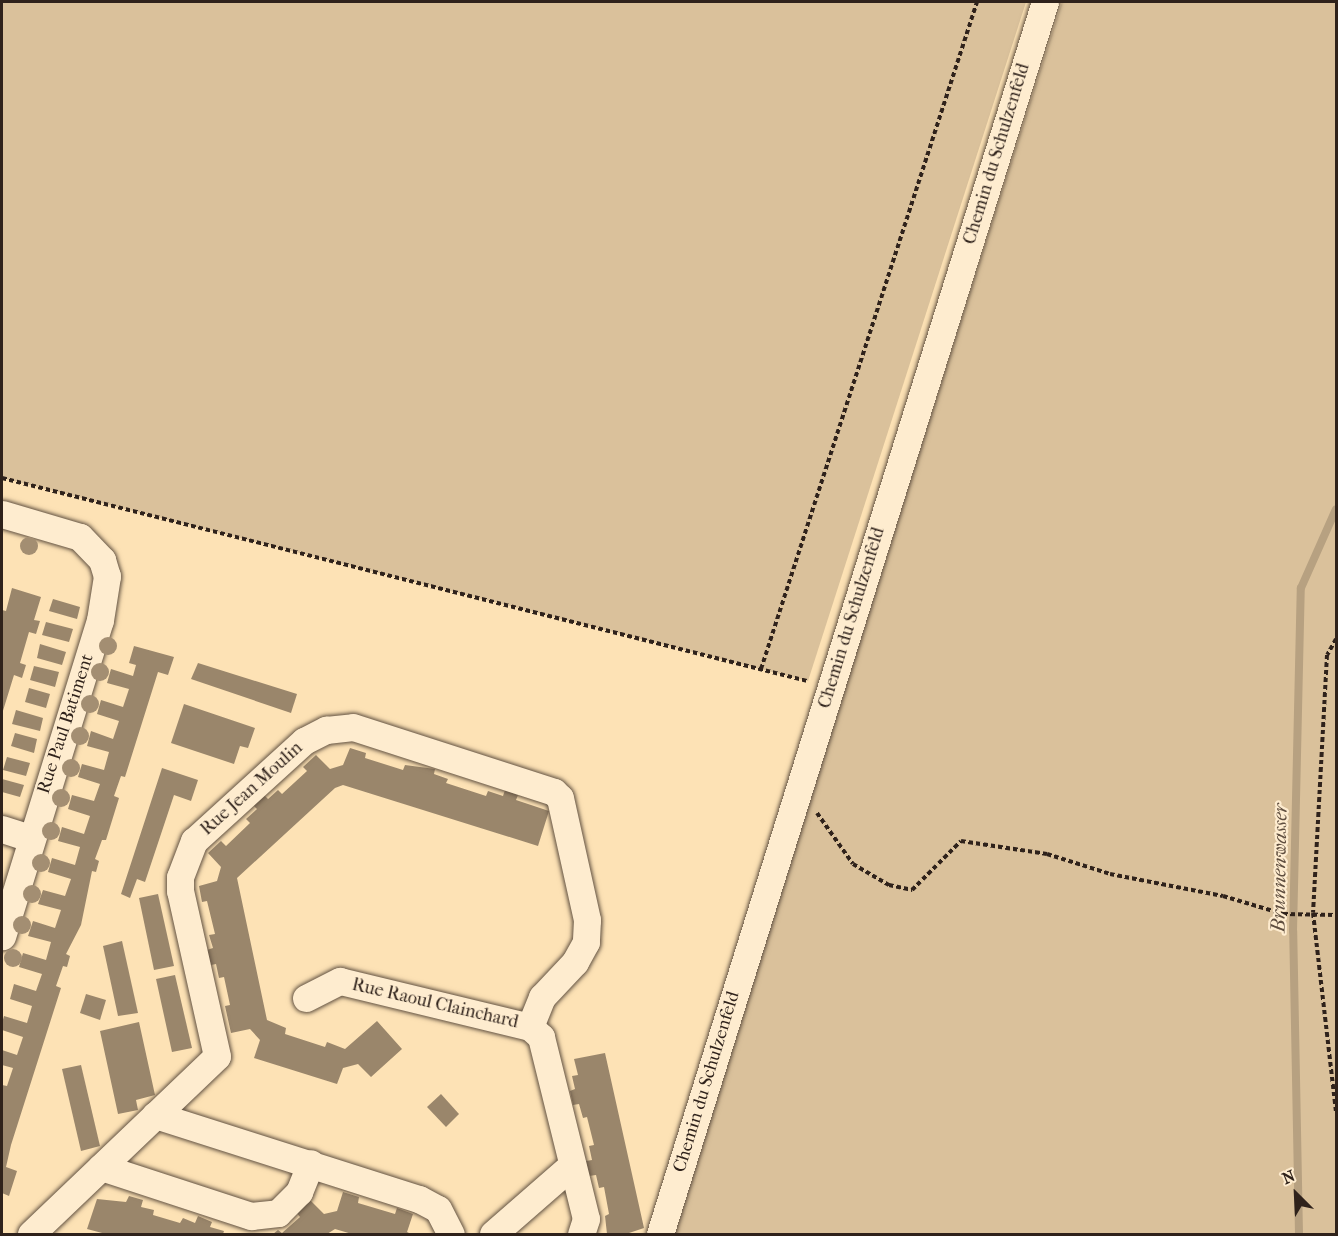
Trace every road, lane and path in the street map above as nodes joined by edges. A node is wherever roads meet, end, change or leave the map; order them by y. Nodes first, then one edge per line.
1 (978, 2) edge
2 (1045, 2) edge
3 (2, 478) edge
4 (2, 514) edge
5 (1336, 639) edge
6 (761, 669) junction
7 (832, 685) junction
8 (800, 788) junction
9 (2, 829) edge
10 (30, 838) junction
11 (1313, 913) junction
12 (1336, 915) edge
13 (2, 936) edge
14 (306, 998) dead end
15 (530, 1027) junction
16 (1336, 1113) edge
17 (155, 1115) junction
18 (311, 1163) junction
19 (572, 1165) junction
20 (101, 1167) junction
21 (31, 1234) edge
22 (451, 1234) edge
23 (493, 1234) edge
24 (581, 1234) edge
25 (660, 1234) edge

1 - 6 path
2 - 7 street, Chemin du Schulzenfeld
3 - 6 path
4 - 10 street, Rue Paul Batiment
5 - 11 path
6 - 7 path
7 - 8 street, Chemin du Schulzenfeld
8 - 11 path
8 - 25 street, Chemin du Schulzenfeld
9 - 10 street
10 - 13 street, Rue Paul Batiment
11 - 12 path
11 - 16 path
14 - 15 street, Rue Raoul Clainchard
15 - 17 street, Rue Jean Moulin
15 - 19 street, Rue Raoul Clainchard
17 - 18 street
17 - 20 street, Rue Jean Moulin
18 - 20 street
18 - 22 street
19 - 23 street
19 - 24 street, Rue Raoul Clainchard
20 - 21 street, Rue Jean Moulin

